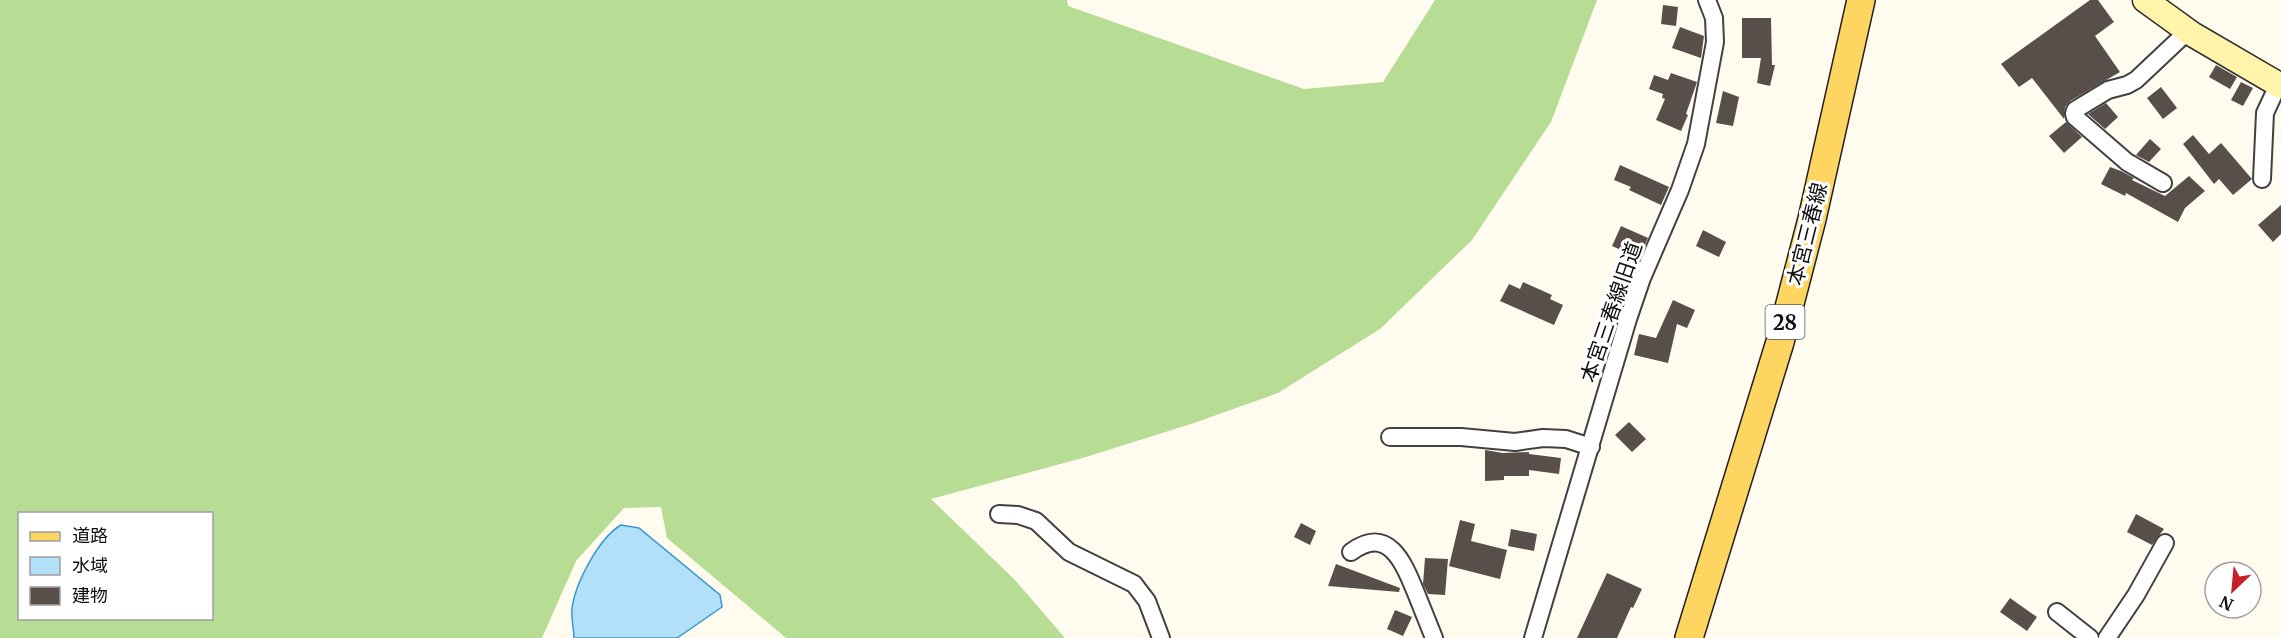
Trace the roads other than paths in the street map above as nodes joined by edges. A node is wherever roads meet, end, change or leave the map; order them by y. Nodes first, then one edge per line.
1 (1707, 0) edge
2 (1861, 0) edge
3 (2145, 0) edge
4 (2188, 31) junction
5 (2280, 85) edge
6 (2262, 179) dead end
7 (2163, 183) dead end
8 (1390, 437) dead end
9 (1591, 447) junction
10 (999, 514) dead end
11 (2165, 543) dead end
12 (1351, 552) dead end
13 (2057, 612) dead end
14 (1161, 638) edge
15 (1434, 638) edge
16 (1533, 638) edge
17 (1689, 638) edge
18 (2090, 638) edge
19 (2107, 638) edge

1 - 9 street, 本宮三春線旧道
2 - 17 main road, 本宮三春線 / 28
3 - 4 street
4 - 5 street
4 - 7 street
5 - 6 street
8 - 9 street
9 - 16 street, 本宮三春線旧道
10 - 14 street
11 - 19 street
12 - 15 street
13 - 18 street

